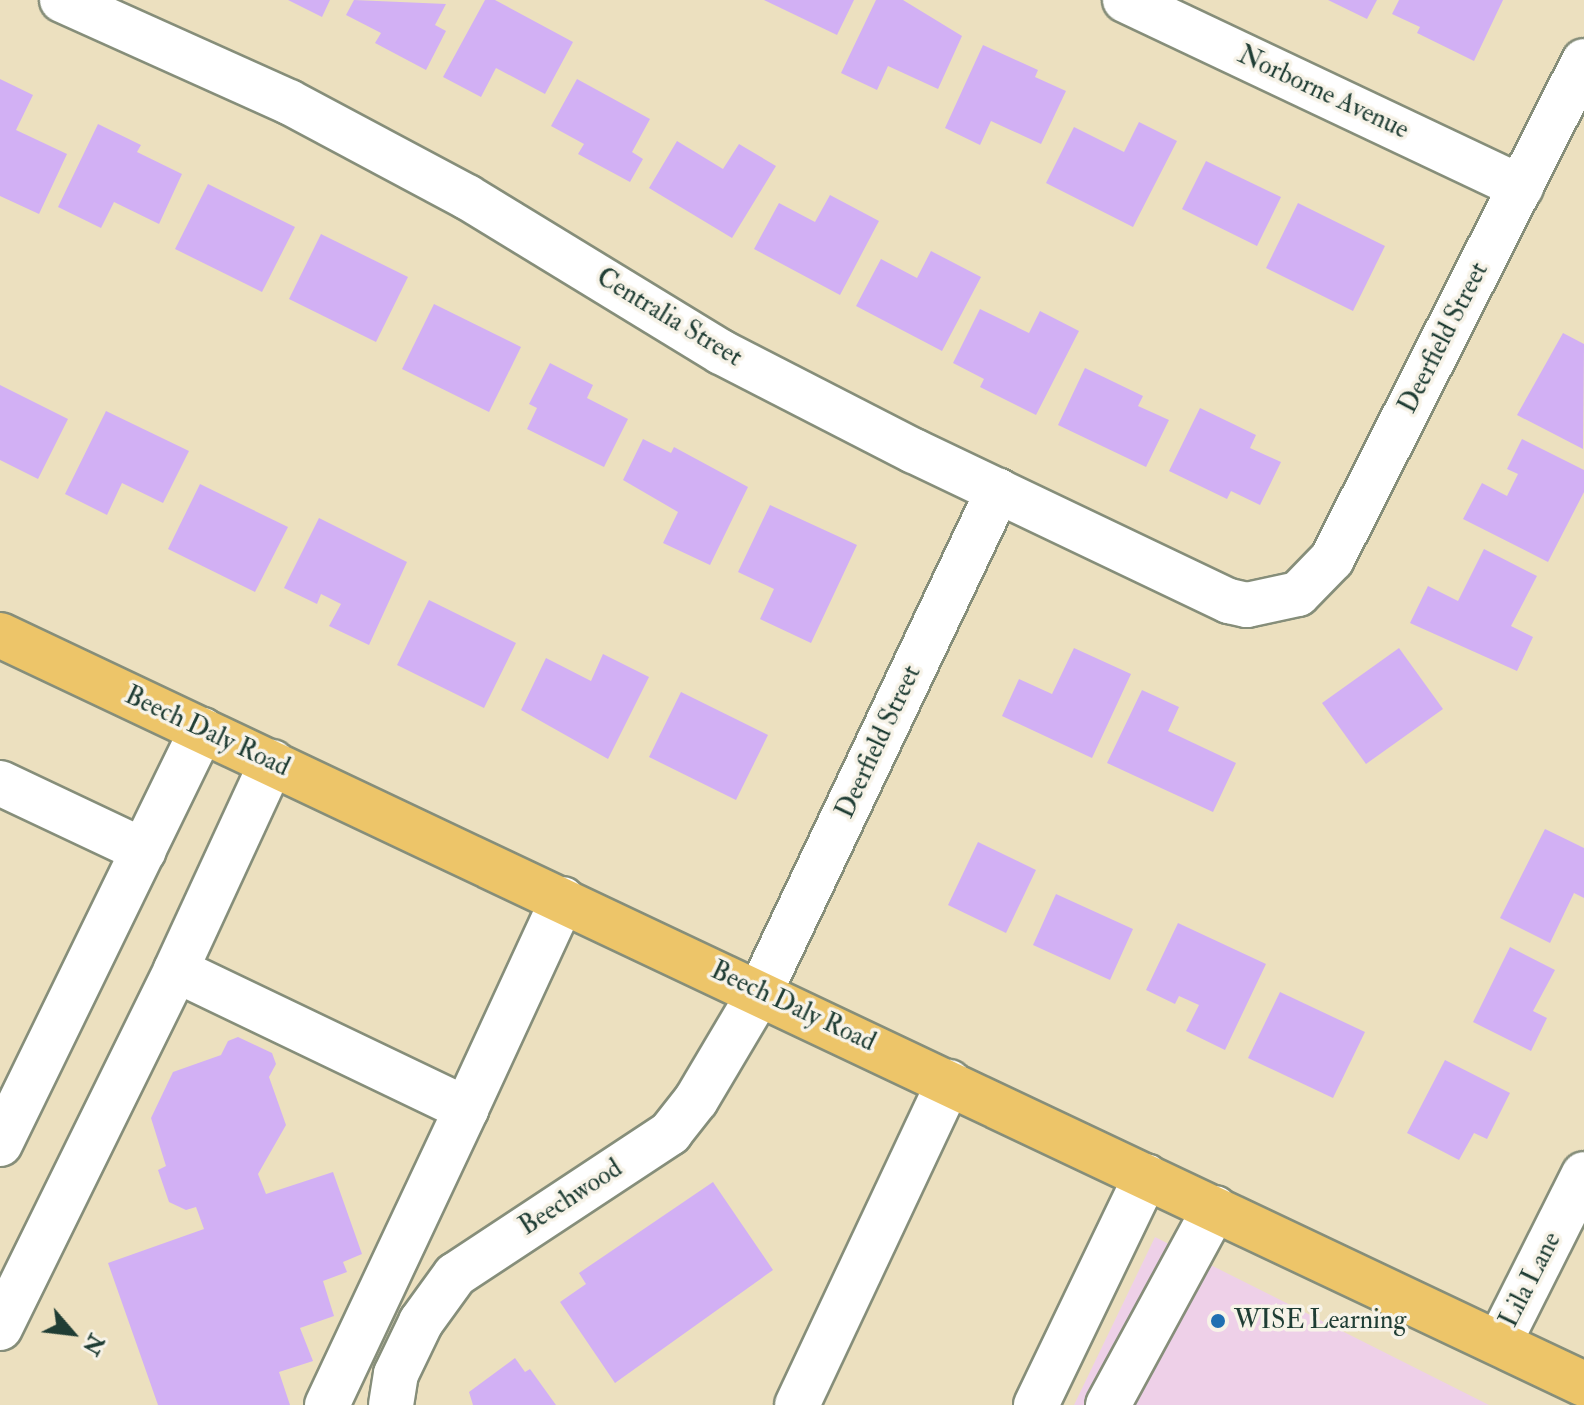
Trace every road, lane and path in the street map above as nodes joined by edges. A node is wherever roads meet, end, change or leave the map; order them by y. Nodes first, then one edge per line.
1 (62, 0) edge
2 (1125, 0) edge
3 (1584, 61) edge
4 (1521, 187) junction
5 (998, 491) junction
6 (1286, 598) joint
7 (1, 638) edge
8 (202, 730) junction
9 (272, 762) junction
10 (0, 783) edge
11 (144, 851) junction
12 (563, 899) junction
13 (176, 970) junction
14 (760, 992) junction
15 (949, 1082) junction
16 (466, 1109) junction
17 (0, 1144) edge
18 (1584, 1174) edge
19 (1146, 1176) junction
20 (1215, 1208) junction
21 (0, 1328) edge
22 (1499, 1343) junction
23 (1584, 1384) edge
24 (327, 1405) edge
25 (391, 1405) edge
26 (797, 1405) edge
27 (1036, 1405) edge
28 (1108, 1405) edge

1 - 5 street, Centralia Street
2 - 4 street, Norborne Avenue
3 - 4 street, Deerfield Street
4 - 6 street, Deerfield Street
5 - 6 street, Centralia Street
5 - 14 street, Deerfield Street
7 - 8 main road, Beech Daly Road
8 - 9 main road, Beech Daly Road
8 - 11 street
9 - 12 main road, Beech Daly Road
9 - 13 street
10 - 11 street
11 - 17 street
12 - 14 main road, Beech Daly Road
12 - 16 street
13 - 16 street
13 - 21 street
14 - 15 main road, Beech Daly Road
14 - 25 street, Beechwood
15 - 19 main road, Beech Daly Road
15 - 26 street
16 - 24 street
18 - 22 street, Lila Lane
19 - 20 main road, Beech Daly Road
19 - 27 street
20 - 22 main road, Beech Daly Road
20 - 28 street
22 - 23 main road, Beech Daly Road

